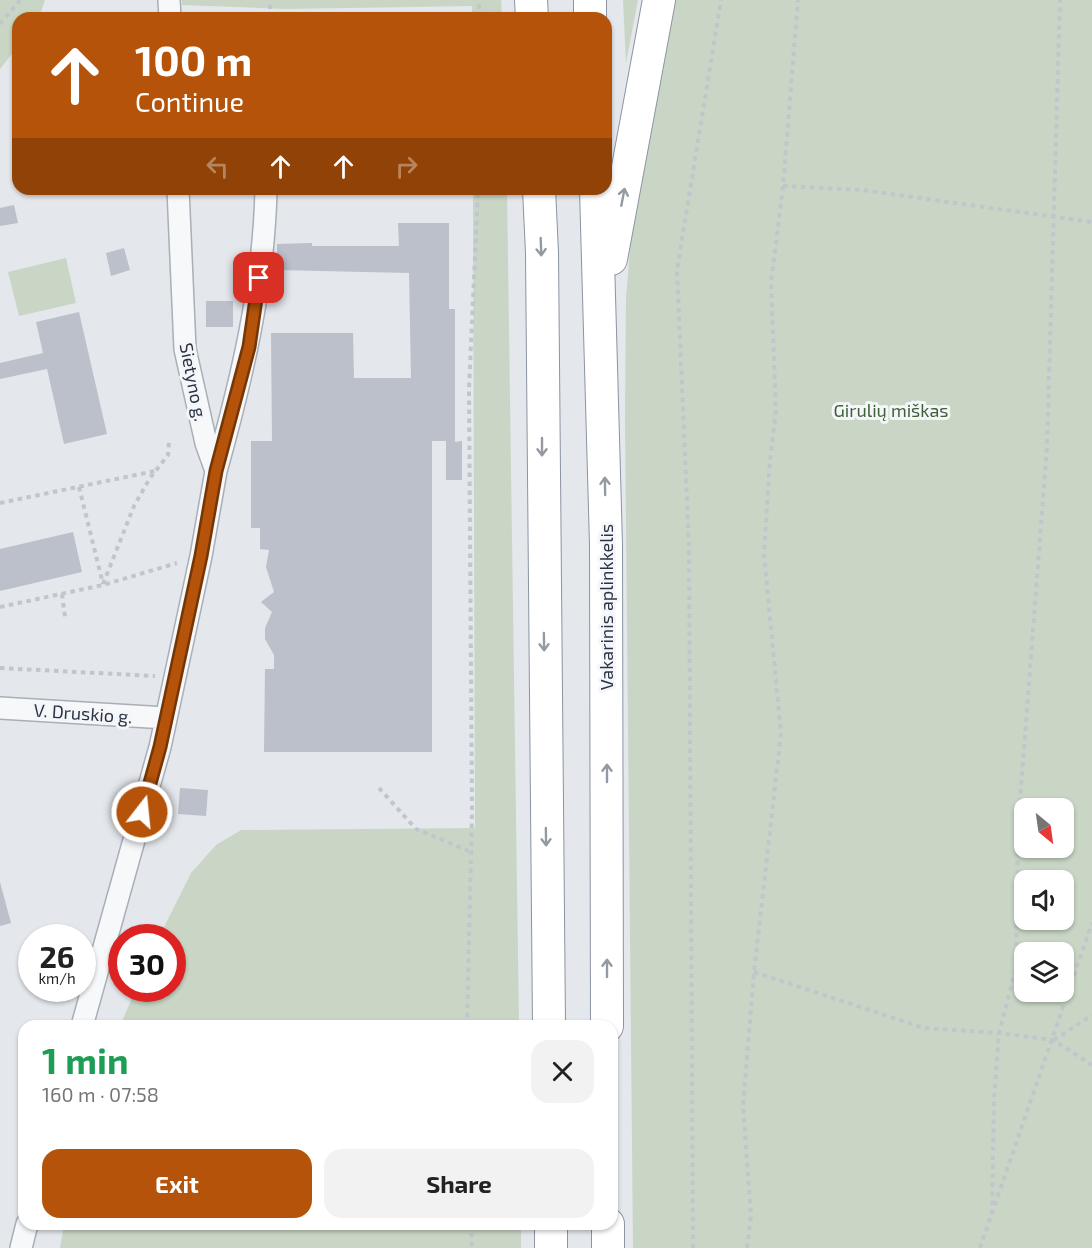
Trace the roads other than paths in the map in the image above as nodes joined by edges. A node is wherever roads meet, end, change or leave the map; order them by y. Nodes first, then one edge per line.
1 (659, 0) edge
2 (178, 195) edge
3 (266, 195) edge
4 (539, 195) edge
5 (596, 195) edge
6 (600, 316) junction
7 (216, 471) junction
8 (0, 708) edge
9 (166, 718) junction
10 (84, 1020) edge
11 (549, 1020) edge
12 (608, 1020) edge
13 (26, 1230) edge
14 (551, 1230) edge
15 (608, 1230) edge
16 (21, 1248) edge
17 (551, 1248) edge
18 (608, 1248) edge

6 -> 1 highway
2 - 7 street, Sietyno g.
3 - 7 street
4 -> 11 highway
5 - 6 highway, Vakarinis aplinkkelis
12 -> 6 highway, Vakarinis aplinkkelis
7 - 9 street, Sietyno g.
8 - 9 street, V. Druskio g.
9 - 10 street, Sietyno g.
13 - 16 street
14 - 17 highway
15 - 18 highway

